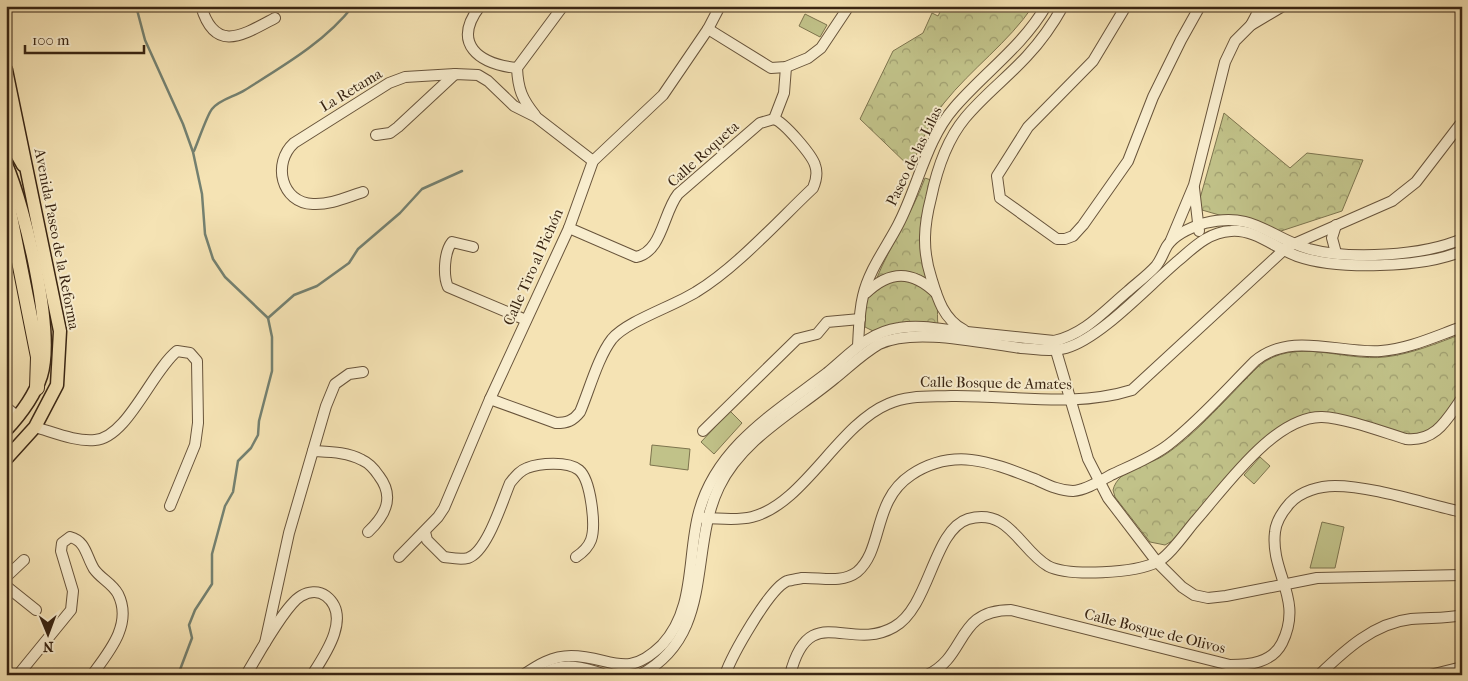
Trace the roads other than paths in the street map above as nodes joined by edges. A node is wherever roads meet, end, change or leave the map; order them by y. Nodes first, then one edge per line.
1 (201, 6) edge
2 (480, 6) edge
3 (563, 6) edge
4 (720, 6) edge
5 (849, 6) edge
6 (1046, 6) edge
7 (1063, 6) edge
8 (1126, 6) edge
9 (1200, 6) edge
10 (1261, 6) edge
11 (1283, 6) edge
12 (275, 18) dead end
13 (1251, 25) junction
14 (708, 29) junction
15 (786, 67) junction
16 (517, 68) junction
17 (6, 70) edge
18 (455, 74) junction
19 (536, 117) junction
20 (774, 119) junction
21 (6, 120) edge
22 (1462, 122) edge
23 (376, 135) dead end
24 (13, 152) edge
25 (593, 161) junction
26 (6, 164) edge
27 (29, 176) junction
28 (1194, 185) junction
29 (363, 192) dead end
30 (6, 196) edge
31 (1184, 209) junction
32 (1198, 225) junction
33 (1336, 225) junction
34 (569, 228) junction
35 (1185, 232) junction
36 (1462, 240) edge
37 (1170, 242) junction
38 (1198, 243) junction
39 (1294, 243) junction
40 (473, 247) dead end
41 (1283, 250) junction
42 (1462, 251) edge
43 (1336, 252) junction
44 (936, 294) junction
45 (863, 296) junction
46 (940, 304) junction
47 (860, 319) junction
48 (526, 320) junction
49 (1462, 327) edge
50 (967, 332) junction
51 (942, 334) junction
52 (858, 346) junction
53 (1055, 346) junction
54 (363, 372) dead end
55 (36, 388) junction
56 (1462, 398) edge
57 (490, 399) junction
58 (1071, 400) junction
59 (6, 407) edge
60 (18, 417) junction
61 (35, 427) junction
62 (6, 430) edge
63 (703, 431) dead end
64 (314, 451) junction
65 (6, 459) edge
66 (1099, 482) junction
67 (170, 506) dead end
68 (1462, 512) edge
69 (697, 518) junction
70 (709, 518) junction
71 (368, 532) dead end
72 (425, 532) junction
73 (399, 557) dead end
74 (576, 557) dead end
75 (24, 560) dead end
76 (1157, 562) junction
77 (1462, 575) edge
78 (6, 577) edge
79 (1285, 584) junction
80 (6, 586) edge
81 (36, 610) dead end
82 (1462, 615) edge
83 (265, 643) junction
84 (611, 664) junction
85 (633, 664) junction
86 (1462, 666) edge
87 (18, 675) edge
88 (92, 675) edge
89 (246, 675) edge
90 (312, 675) edge
91 (523, 675) edge
92 (542, 675) edge
93 (606, 675) edge
94 (639, 675) edge
95 (725, 675) edge
96 (790, 675) edge
97 (927, 675) edge
98 (1319, 675) edge
99 (1430, 675) edge

1 - 12 street
2 - 16 street
3 - 16 street
4 - 14 street, Calle Tiro al Pichón
5 - 15 street
6 - 45 street, Paseo de las Lilas
7 - 44 street, Paseo de las Lilas
8 - 9 street
10 - 13 street
11 - 13 street
13 - 28 street
14 - 15 street
14 - 25 street, Calle Tiro al Pichón
15 - 20 street
16 - 19 street
17 - 27 main road, Avenida Paseo de la Reforma
18 - 19 street, La Retama
18 - 23 street
18 - 29 street, La Retama
19 - 25 street, La Retama
20 - 34 street, Calle Roqueta
20 - 57 street
21 - 24 main road
22 - 33 street, Calle Bosque de Amates
24 - 27 main road
25 - 34 street, Calle Tiro al Pichón
26 - 55 main road, Avenida Paseo de la Reforma
27 - 61 main road, Avenida Paseo de la Reforma
28 - 31 street
28 - 32 street
30 - 55 highway
31 - 35 street
31 - 37 street
32 - 35 street
32 - 38 street
32 - 39 street
33 - 39 street, Calle Bosque de Amates
33 - 43 street
34 - 48 street, Calle Tiro al Pichón
35 - 37 street
35 - 38 street
36 - 43 street
37 - 53 street
38 - 41 street
38 - 53 street
39 - 41 street, Calle Bosque de Amates
39 - 43 street
40 - 48 street
41 - 42 street
41 - 58 street, Calle Bosque de Amates
44 - 45 street
44 - 46 street, Paseo de las Lilas
45 - 47 street, Paseo de las Lilas
46 - 50 street, Paseo de las Lilas
46 - 51 street, Paseo de las Lilas
47 - 52 street, Paseo de las Lilas
47 - 63 street
48 - 57 street, Calle Tiro al Pichón
49 - 66 street
50 - 51 street
50 - 53 street
51 - 52 street
51 - 53 street
51 - 70 street
52 - 69 street
53 - 58 street
54 - 64 street
55 - 60 main road, Avenida Paseo de la Reforma
56 - 76 street
57 - 72 street, Calle Tiro al Pichón
58 - 66 street
58 - 70 street, Calle Bosque de Amates
59 - 60 street
60 - 62 main road, Avenida Paseo de la Reforma
61 - 65 main road, Avenida Paseo de la Reforma
61 - 67 street
64 - 71 street
64 - 83 street
66 - 76 street
66 - 95 street
68 - 79 street, Calle Bosque de Olivos
69 - 70 street, Calle Bosque de Amates
69 - 85 street
70 - 94 street
72 - 73 street, Calle Tiro al Pichón
72 - 74 street
75 - 78 street
76 - 79 street
76 - 96 street
77 - 79 street
79 - 97 street, Calle Bosque de Olivos
80 - 81 street
82 - 98 street
83 - 89 street
83 - 90 street
84 - 85 street
84 - 91 street
84 - 93 street
85 - 94 street
86 - 99 street
87 - 88 street
92 - 93 street

